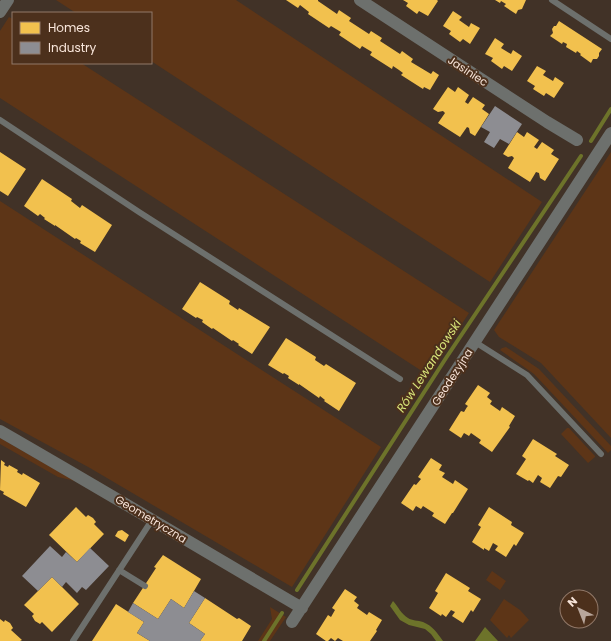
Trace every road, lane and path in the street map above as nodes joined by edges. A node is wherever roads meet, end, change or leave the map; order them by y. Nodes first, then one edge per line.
1 (8, 0) edge
2 (360, 0) edge
3 (552, 0) edge
4 (0, 12) edge
5 (611, 39) edge
6 (0, 120) edge
7 (611, 133) edge
8 (577, 140) dead end
9 (475, 342) junction
10 (400, 379) dead end
11 (0, 431) edge
12 (601, 454) dead end
13 (152, 520) junction
14 (119, 570) junction
15 (145, 586) dead end
16 (302, 608) junction
17 (292, 622) dead end
18 (73, 641) edge

1 - 4 street
2 - 8 street, Jasiniec
3 - 5 lane
6 - 10 lane
7 - 9 street, Geodezyjna
9 - 12 lane
9 - 16 street, Geodezyjna
11 - 13 street, Geometryczna
13 - 14 lane
13 - 16 street, Geometryczna
14 - 15 lane
14 - 18 lane
16 - 17 street, Geodezyjna

